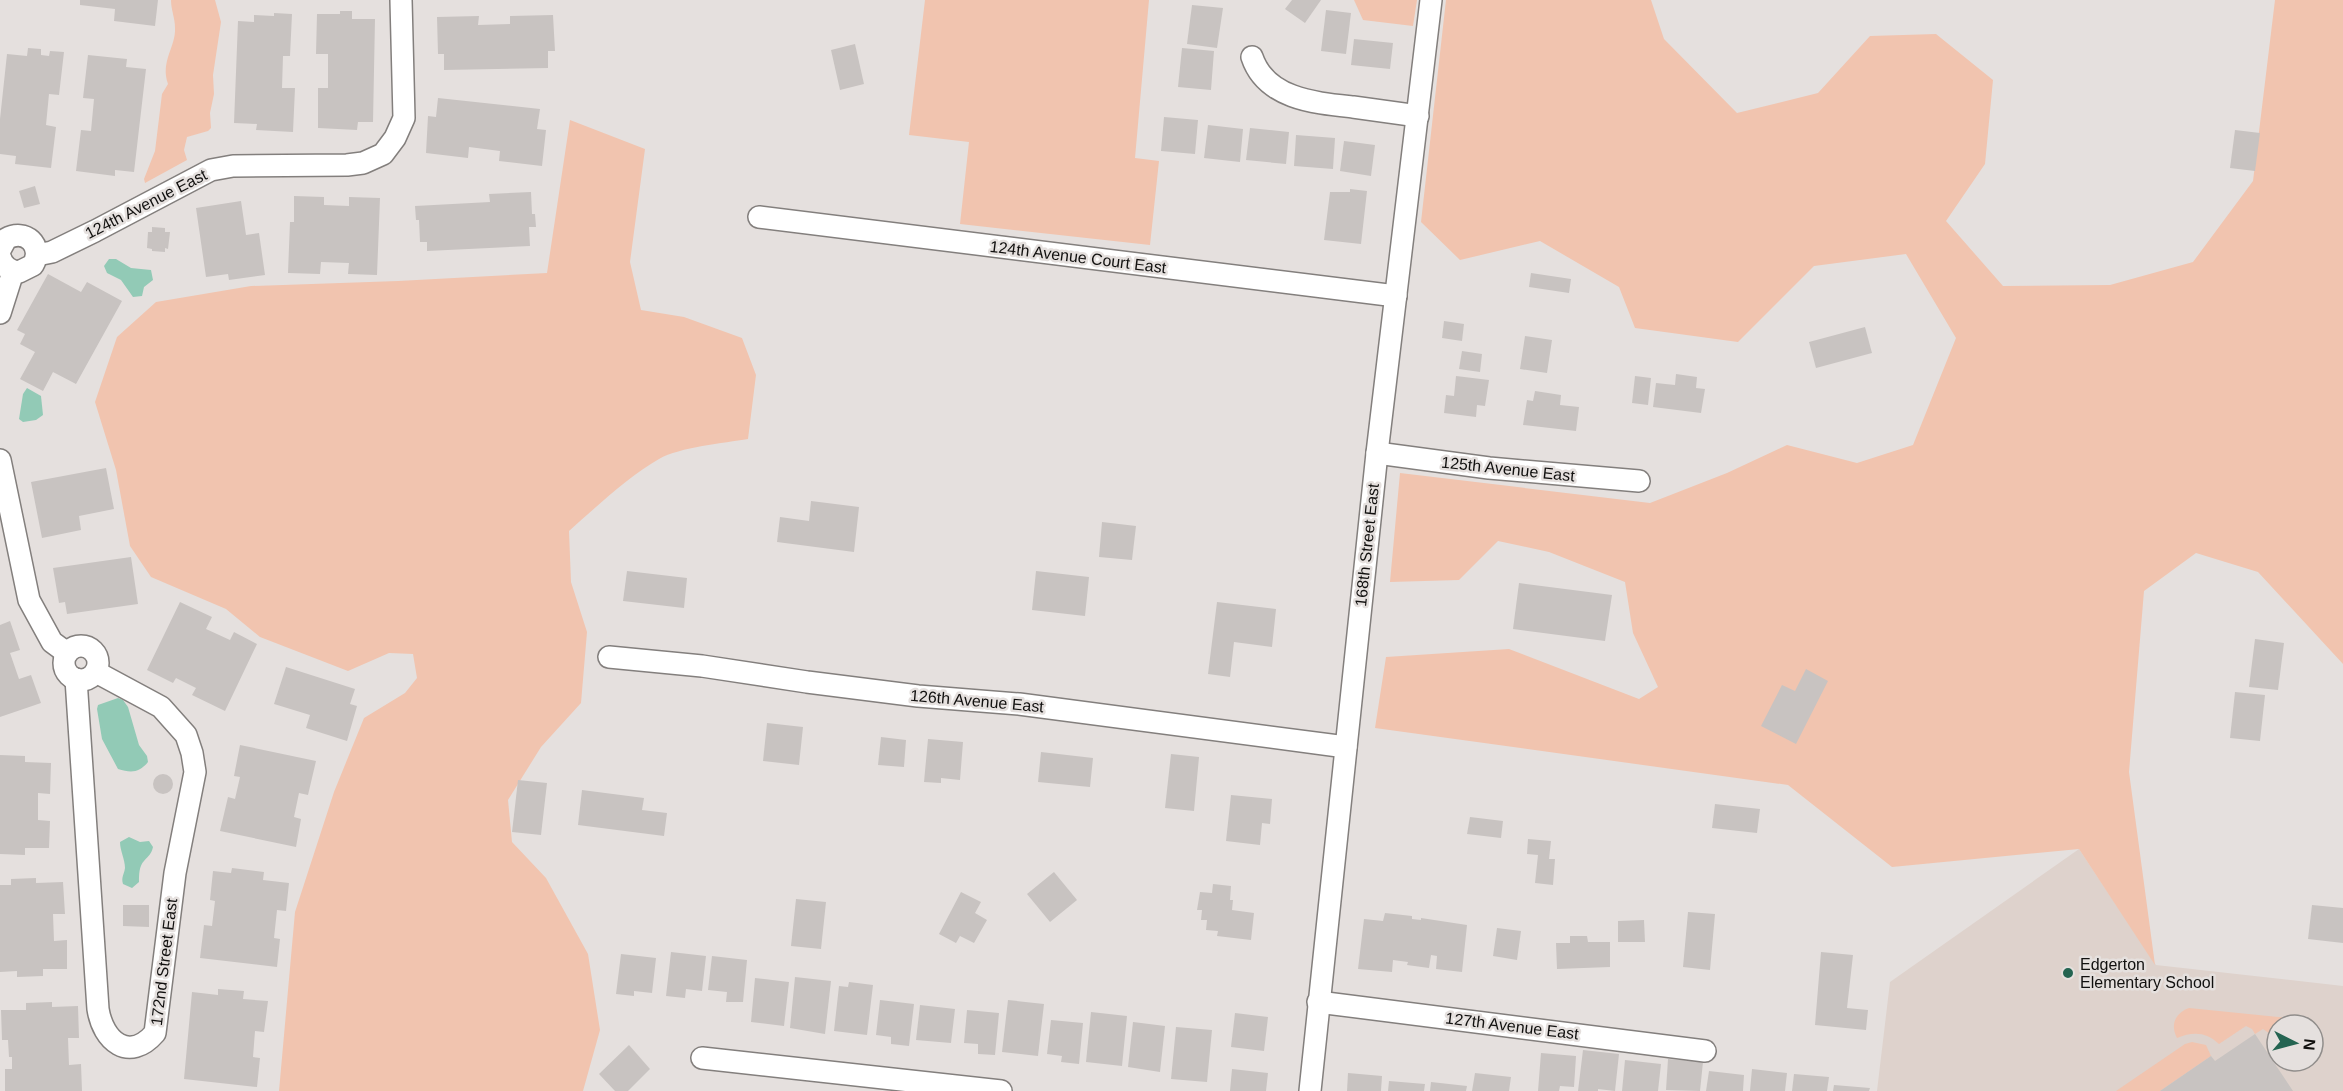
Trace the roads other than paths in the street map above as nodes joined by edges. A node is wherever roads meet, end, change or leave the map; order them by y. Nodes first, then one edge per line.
1 (401, 0) edge
2 (1431, 0) edge
3 (1252, 57) dead end
4 (1418, 116) junction
5 (759, 217) dead end
6 (4, 249) edge
7 (37, 255) junction
8 (1396, 296) junction
9 (0, 313) edge
10 (1377, 453) junction
11 (0, 460) edge
12 (1639, 481) dead end
13 (67, 653) junction
14 (609, 657) dead end
15 (96, 672) junction
16 (75, 679) junction
17 (1346, 747) junction
18 (1318, 1002) junction
19 (1706, 1051) dead end
20 (702, 1058) dead end
21 (1001, 1091) edge
22 (1310, 1091) edge

1 - 7 street, 124th Avenue East
2 - 4 street, 168th Street East
3 - 4 street
4 - 8 street, 168th Street East
5 - 8 street, 124th Avenue Court East
6 - 7 street, 124th Avenue East
6 - 7 street
6 - 9 street
8 - 10 street, 168th Street East
10 - 12 street, 125th Avenue East
10 - 17 street, 168th Street East
11 - 13 street
13 - 15 street
13 - 16 street
14 - 17 street, 126th Avenue East
15 - 16 street
15 - 16 street, 172nd Street East
17 - 18 street, 168th Street East
18 - 19 street, 127th Avenue East
18 - 22 street, 168th Street East
20 - 21 street

